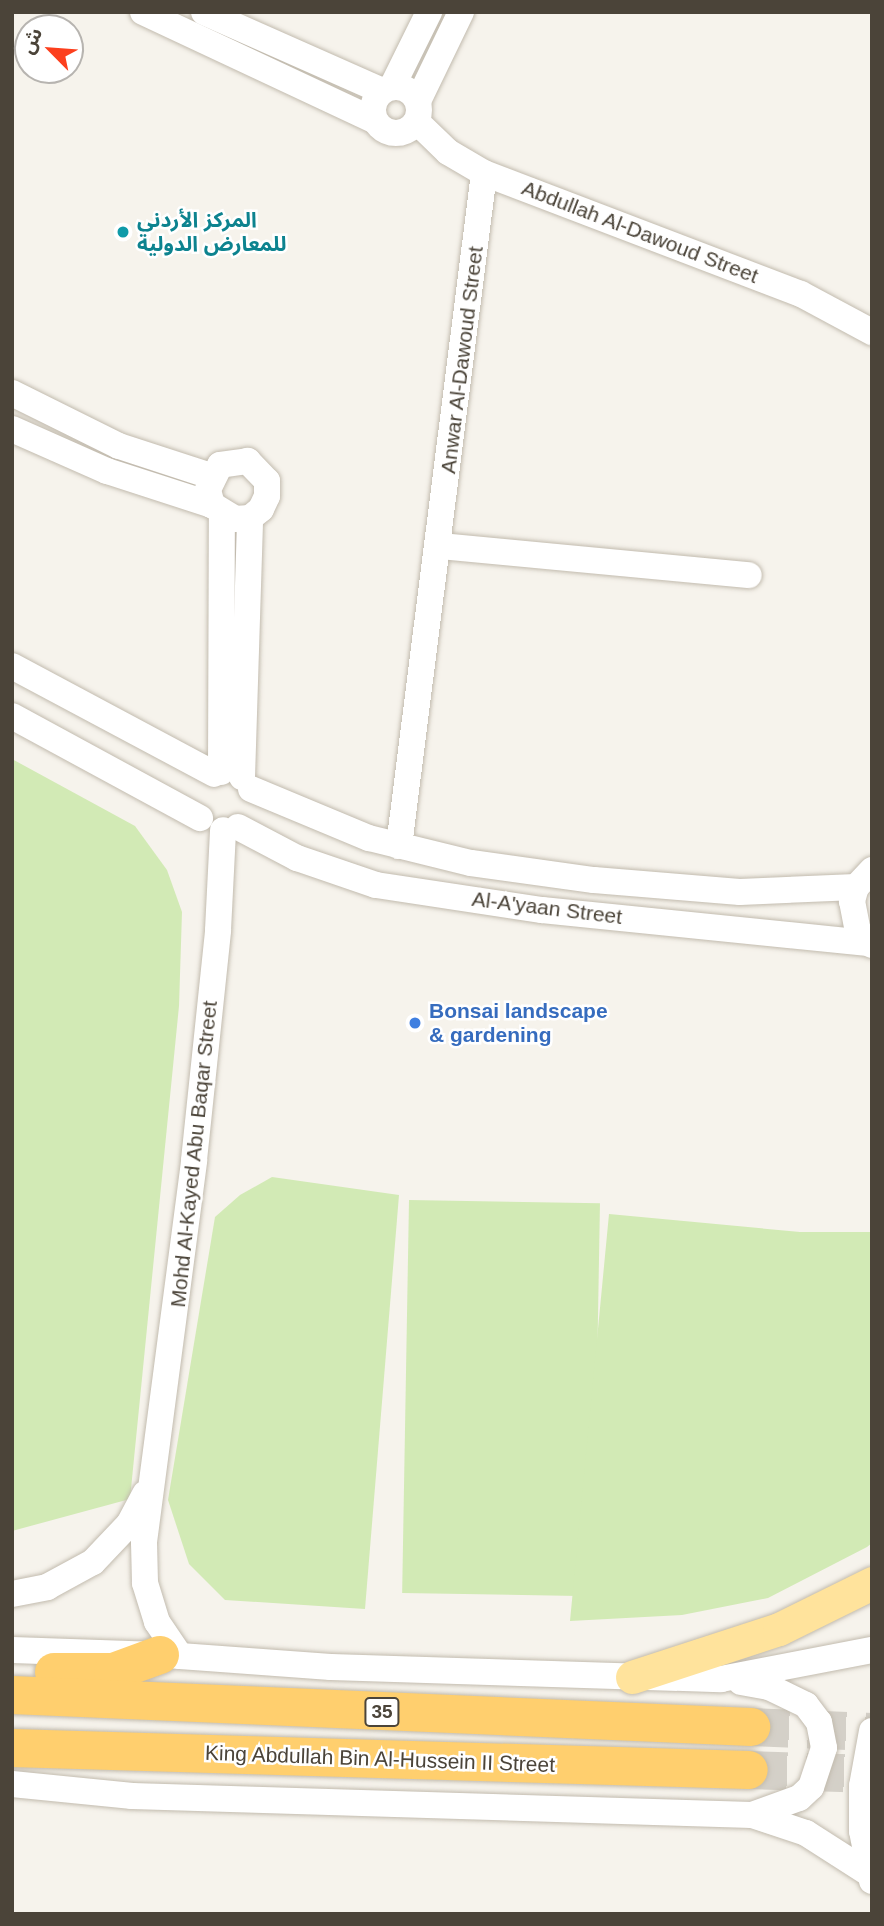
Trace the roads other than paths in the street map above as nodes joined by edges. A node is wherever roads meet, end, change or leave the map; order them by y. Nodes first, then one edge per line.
1 (143, 12) edge
2 (204, 12) edge
3 (429, 12) edge
4 (461, 12) edge
5 (387, 89) junction
6 (417, 111) junction
7 (374, 120) junction
8 (484, 173) junction
9 (872, 332) edge
10 (12, 393) edge
11 (12, 429) edge
12 (211, 476) junction
13 (217, 510) junction
14 (250, 517) junction
15 (440, 547) junction
16 (749, 575) dead end
17 (12, 666) edge
18 (12, 716) edge
19 (232, 778) junction
20 (200, 818) junction
21 (231, 829) junction
22 (399, 846) junction
23 (864, 878) edge
24 (870, 944) edge
25 (151, 1476) junction
26 (872, 1584) edge
27 (12, 1594) edge
28 (12, 1650) edge
29 (872, 1650) edge
30 (170, 1655) junction
31 (12, 1672) edge
32 (632, 1677) junction
33 (721, 1679) junction
34 (12, 1695) edge
35 (751, 1727) tunnel mouth
36 (872, 1731) edge
37 (12, 1748) edge
38 (749, 1770) tunnel mouth
39 (12, 1784) edge
40 (752, 1815) junction
41 (871, 1878) edge

1 - 7 street
2 - 5 street
3 - 5 street
4 - 6 street
5 - 6 street
5 - 7 street
6 - 7 street
6 - 8 street, Abdullah Al-Dawoud Street
8 - 9 street, Abdullah Al-Dawoud Street
8 - 15 street, Anwar Al-Dawoud Street
10 - 12 street
11 - 13 street
12 - 13 street
12 - 14 street
13 - 14 street
13 - 19 street
14 - 19 street
15 - 16 street
15 - 22 street, Anwar Al-Dawoud Street
17 - 19 street, Al-A'yaan Street
18 - 20 street
19 - 20 street
19 - 21 street
19 - 22 street, Al-A'yaan Street
20 - 21 street, Al-A'yaan Street
21 - 24 street, Al-A'yaan Street
21 - 25 street, Mohd Al-Kayed Abu Baqar Street
22 - 23 street, Al-A'yaan Street
23 - 24 street
25 - 27 street, Mohd Al-Kayed Abu Baqar Street
25 - 30 street, Mohd Al-Kayed Abu Baqar Street
26 - 32 main road
28 - 30 street
29 - 33 street
30 - 31 highway
30 - 32 street
32 - 33 street
33 - 40 street
34 - 35 highway, 35
36 - 41 street
37 - 38 highway, King Abdullah Bin Al-Hussein II Street / 35
39 - 40 street
40 - 41 street

